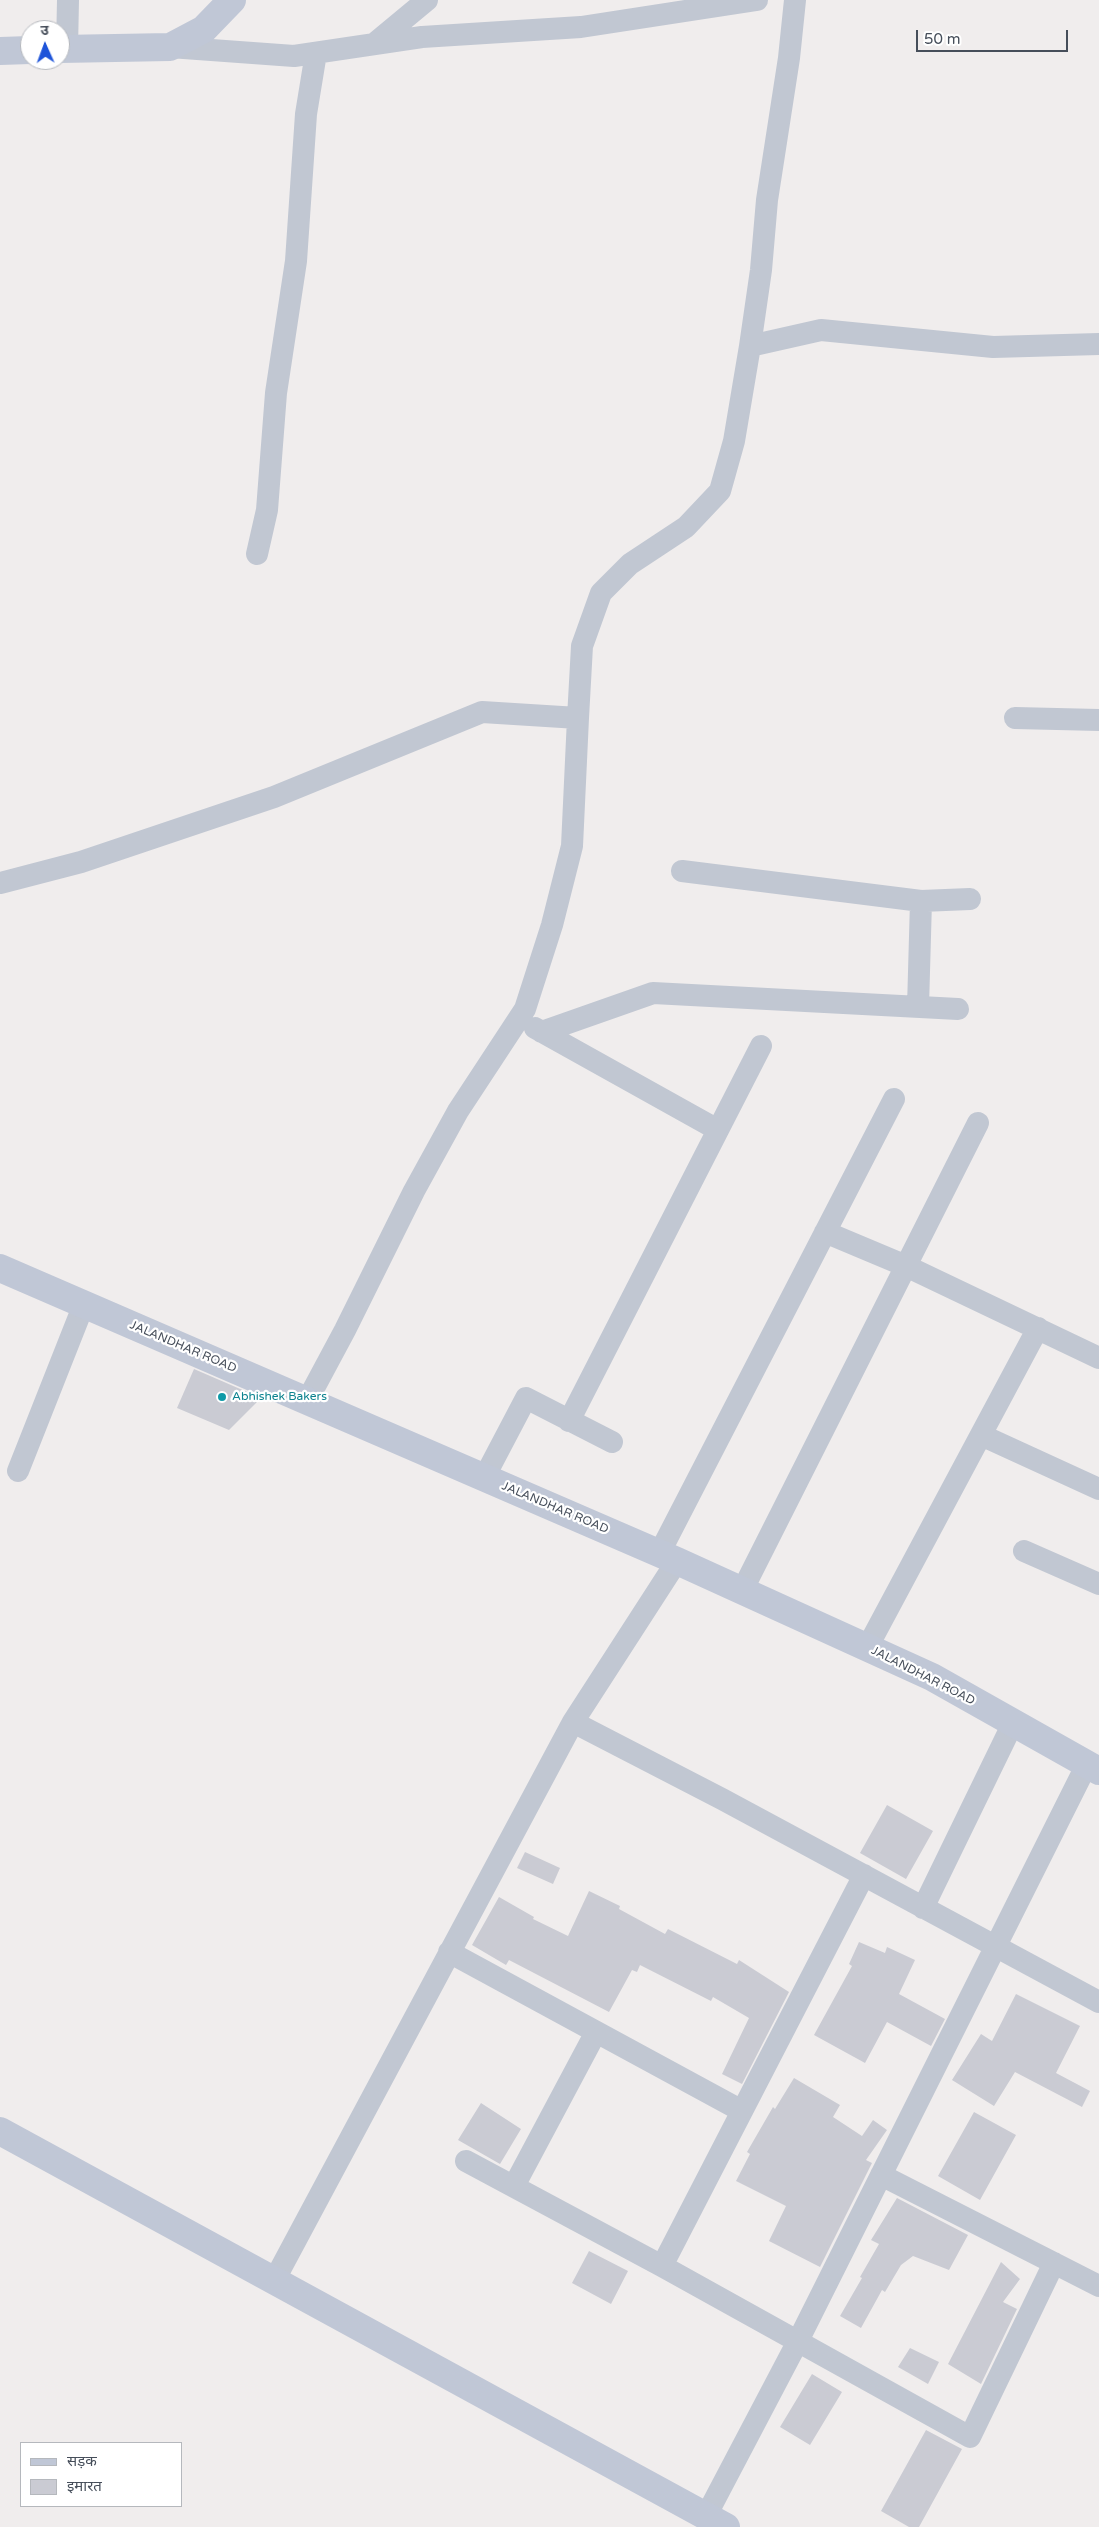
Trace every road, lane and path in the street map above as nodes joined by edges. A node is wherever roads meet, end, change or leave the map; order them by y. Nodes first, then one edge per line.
1 (68, 0) edge
2 (232, 0) edge
3 (427, 0) edge
4 (757, 0) edge
5 (794, 0) edge
6 (66, 20) edge
7 (373, 45) junction
8 (170, 47) junction
9 (70, 49) edge
10 (0, 50) edge
11 (20, 50) edge
12 (316, 53) junction
13 (1099, 344) edge
14 (750, 346) junction
15 (257, 554) dead end
16 (578, 718) junction
17 (1015, 718) dead end
18 (1099, 720) edge
19 (682, 871) dead end
20 (0, 883) edge
21 (970, 900) dead end
22 (921, 901) junction
23 (918, 1007) junction
24 (958, 1009) dead end
25 (518, 1019) junction
26 (542, 1032) junction
27 (761, 1046) dead end
28 (894, 1099) dead end
29 (978, 1123) dead end
30 (718, 1130) junction
31 (825, 1232) junction
32 (906, 1266) junction
33 (0, 1268) edge
34 (84, 1304) junction
35 (1038, 1328) junction
36 (1099, 1358) edge
37 (307, 1401) junction
38 (569, 1420) junction
39 (981, 1435) junction
40 (612, 1442) dead end
41 (18, 1471) dead end
42 (484, 1478) junction
43 (1099, 1489) edge
44 (1024, 1551) dead end
45 (668, 1557) junction
46 (1099, 1584) edge
47 (742, 1591) junction
48 (868, 1648) junction
49 (572, 1722) junction
50 (1013, 1723) junction
51 (1093, 1768) edge
52 (864, 1876) junction
53 (923, 1908) junction
54 (996, 1947) junction
55 (450, 1952) junction
56 (1099, 2002) edge
57 (596, 2032) junction
58 (742, 2111) junction
59 (0, 2131) edge
60 (466, 2161) dead end
61 (881, 2175) junction
62 (514, 2186) junction
63 (1054, 2263) junction
64 (662, 2266) junction
65 (275, 2279) junction
66 (1099, 2286) edge
67 (798, 2341) junction
68 (716, 2522) edge

1 - 6 street
2 - 8 main road
3 - 7 street
4 - 7 street
5 - 14 street
7 - 12 street
8 - 9 main road
8 - 12 street
10 - 11 main road
12 - 15 street
13 - 14 street
14 - 16 street
16 - 20 street
16 - 25 street
17 - 18 street
19 - 22 street
21 - 22 street
22 - 23 street
23 - 24 street
23 - 26 street
25 - 26 street
25 - 37 street
26 - 30 street
27 - 30 street
28 - 31 street
29 - 32 street
30 - 38 street
31 - 32 street
31 - 45 street
32 - 35 street
32 - 47 street
33 - 34 main road, JALANDHAR ROAD
34 - 37 main road, JALANDHAR ROAD
34 - 41 street
35 - 36 street
35 - 39 street
37 - 42 main road, JALANDHAR ROAD
38 - 40 street
38 - 42 street
39 - 43 street
39 - 48 street
42 - 45 main road, JALANDHAR ROAD
44 - 46 street
45 - 47 main road, JALANDHAR ROAD
45 - 49 street
47 - 48 main road, JALANDHAR ROAD
48 - 50 main road, JALANDHAR ROAD
49 - 52 street
49 - 55 street
50 - 51 main road, JALANDHAR ROAD
50 - 53 street
51 - 54 street
52 - 53 street
52 - 58 street
53 - 54 street
54 - 56 street
54 - 61 street
55 - 57 street
55 - 65 street
57 - 58 street
57 - 62 street
58 - 64 street
59 - 65 main road
60 - 62 street
61 - 63 street
61 - 67 street
62 - 64 street
63 - 66 street
63 - 67 street
64 - 67 street
65 - 68 main road
67 - 68 street

